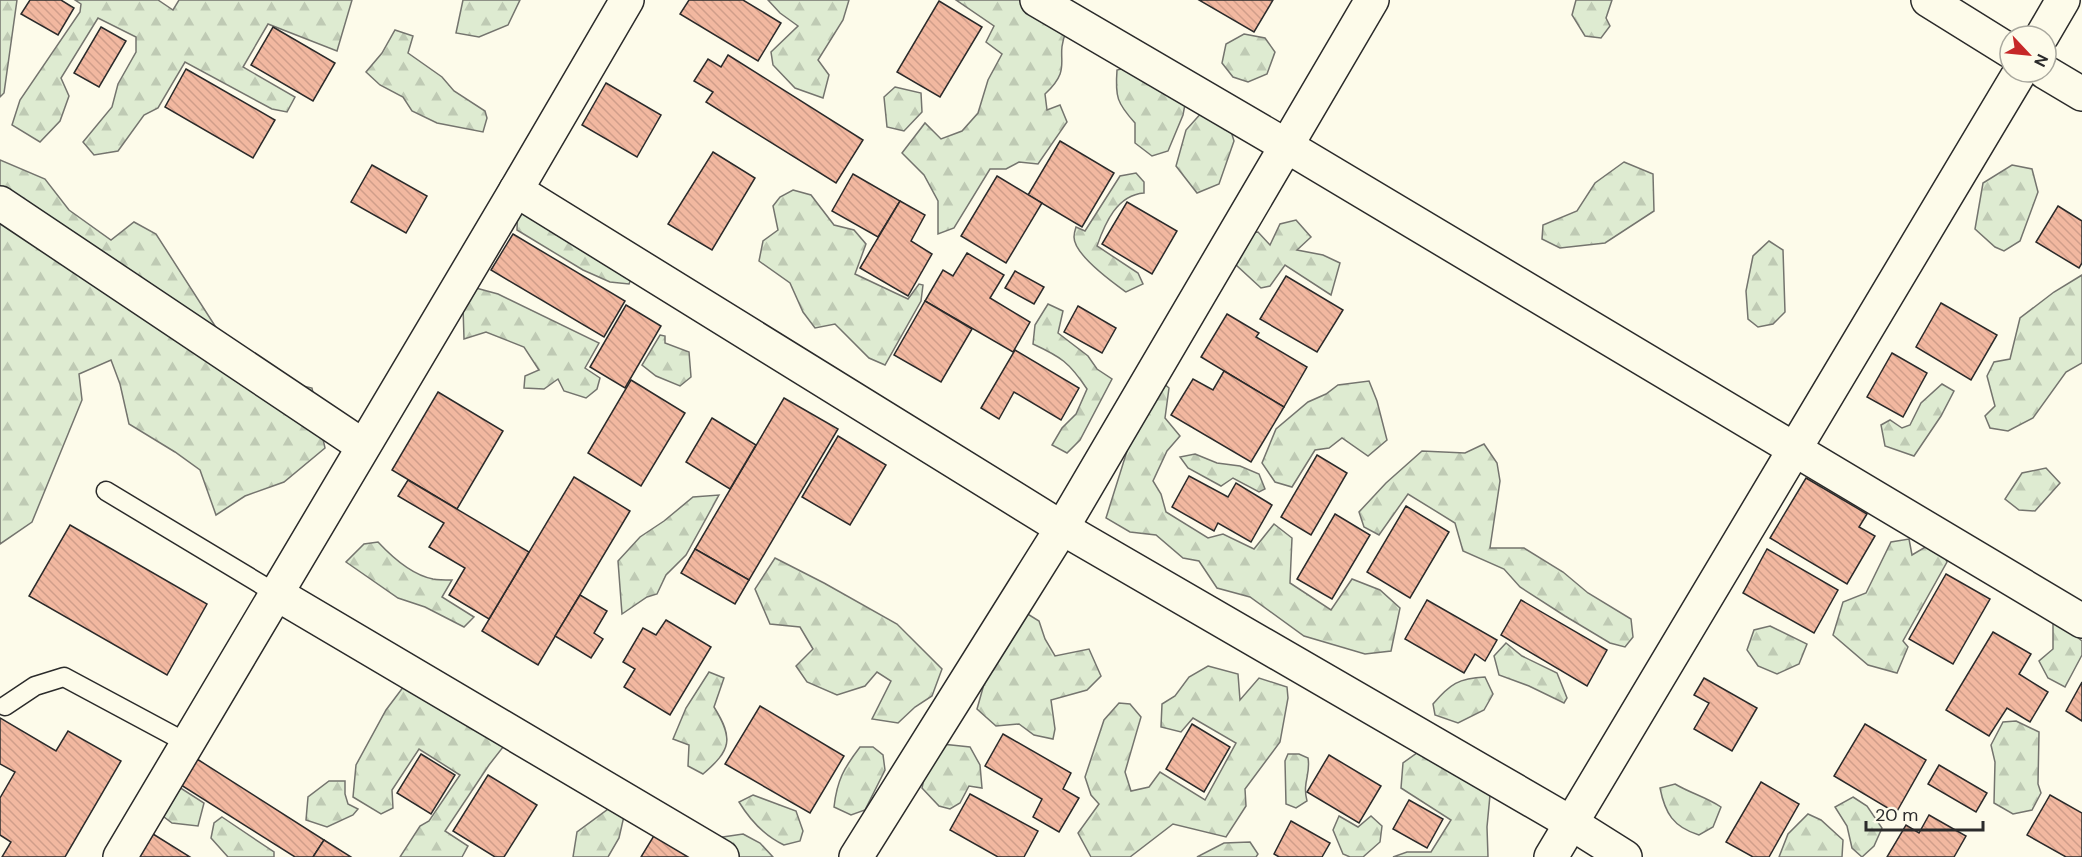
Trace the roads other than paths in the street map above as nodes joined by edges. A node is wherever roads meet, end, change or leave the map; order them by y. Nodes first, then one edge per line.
1 (627, 0) edge
2 (1037, 0) edge
3 (1372, 0) edge
4 (1928, 0) edge
5 (2063, 0) edge
6 (2049, 24) edge
7 (1998, 44) edge
8 (2058, 80) edge
9 (2013, 84) edge
10 (2082, 94) edge
11 (1285, 145) junction
12 (516, 190) junction
13 (0, 203) edge
14 (363, 446) junction
15 (1794, 449) junction
16 (106, 491) dead end
17 (1062, 528) junction
18 (277, 594) junction
19 (2082, 621) edge
20 (5, 706) dead end
21 (187, 743) junction
22 (1571, 823) junction
23 (120, 857) edge
24 (722, 857) edge
25 (856, 857) edge
26 (1551, 857) edge
27 (1625, 857) edge

1 - 12 street
2 - 11 street
3 - 11 street
4 - 7 street
5 - 6 street
8 - 10 street
9 - 15 street
11 - 15 street
11 - 17 street
12 - 14 street
12 - 17 street
13 - 14 street
14 - 18 street
15 - 19 street
15 - 22 street
16 - 18 lane
17 - 22 street
17 - 25 street
18 - 21 street
18 - 24 street
20 - 21 lane
21 - 23 street
22 - 26 street
22 - 27 street

